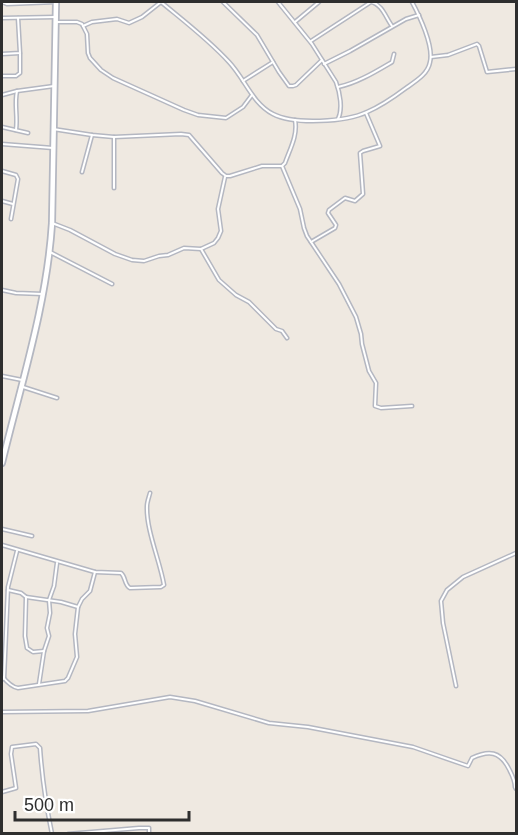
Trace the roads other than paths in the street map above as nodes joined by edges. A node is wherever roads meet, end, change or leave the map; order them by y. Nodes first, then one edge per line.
1 (2, 2) edge
2 (47, 2) edge
3 (56, 2) edge
4 (223, 2) edge
5 (278, 2) edge
6 (319, 2) edge
7 (370, 2) edge
8 (412, 2) edge
9 (418, 15) junction
10 (2, 18) edge
11 (18, 18) junction
12 (56, 19) junction
13 (295, 22) junction
14 (83, 26) junction
15 (392, 26) junction
16 (310, 42) junction
17 (20, 53) junction
18 (2, 54) edge
19 (394, 54) dead end
20 (431, 57) junction
21 (322, 60) junction
22 (273, 62) junction
23 (324, 64) junction
24 (516, 69) edge
25 (2, 76) edge
26 (243, 81) junction
27 (54, 86) junction
28 (338, 87) junction
29 (17, 91) junction
30 (2, 95) edge
31 (252, 95) junction
32 (341, 110) junction
33 (366, 113) junction
34 (347, 118) junction
35 (338, 119) junction
36 (295, 120) junction
37 (2, 127) edge
38 (53, 129) junction
39 (16, 130) junction
40 (28, 133) dead end
41 (92, 135) junction
42 (114, 137) junction
43 (2, 144) edge
44 (53, 148) junction
45 (282, 166) junction
46 (2, 171) edge
47 (82, 172) dead end
48 (226, 176) junction
49 (114, 188) dead end
50 (2, 201) edge
51 (14, 204) junction
52 (10, 219) dead end
53 (52, 223) junction
54 (311, 242) junction
55 (201, 249) junction
56 (50, 252) junction
57 (112, 284) dead end
58 (2, 290) edge
59 (43, 294) junction
60 (287, 338) dead end
61 (2, 376) edge
62 (21, 383) junction
63 (57, 398) dead end
64 (412, 405) dead end
65 (2, 464) edge
66 (150, 492) dead end
67 (2, 529) edge
68 (32, 536) dead end
69 (2, 545) edge
70 (17, 550) junction
71 (516, 553) edge
72 (58, 562) junction
73 (95, 572) junction
74 (8, 590) junction
75 (26, 597) junction
76 (49, 600) junction
77 (78, 607) junction
78 (2, 614) edge
79 (8, 614) junction
80 (44, 651) junction
81 (3, 677) edge
82 (39, 684) junction
83 (456, 686) dead end
84 (2, 712) edge
85 (516, 789) edge
86 (2, 792) edge
87 (52, 834) edge
88 (68, 834) edge
89 (149, 834) edge

1 - 2 street
2 - 3 street
3 - 12 main road
4 - 22 street
5 - 13 street
6 - 13 street
7 - 15 street
7 - 16 street
8 - 9 street
9 - 15 street
9 - 20 street
10 - 11 street
11 - 12 street
11 - 17 street
12 - 14 street
12 - 27 main road
13 - 16 street
14 - 26 street
14 - 31 street
15 - 23 street
16 - 21 street
17 - 18 street
17 - 25 street
19 - 28 street
20 - 24 street
20 - 33 street
21 - 22 street
21 - 23 street
22 - 26 street
23 - 28 street
26 - 31 street
27 - 29 street
27 - 38 main road
28 - 32 street
29 - 30 street
29 - 39 street
31 - 36 street
32 - 34 street
32 - 35 street
33 - 34 street
33 - 54 street
34 - 35 street
35 - 36 street
36 - 45 street
37 - 39 street
38 - 41 street
38 - 44 main road
39 - 40 street
41 - 42 street
41 - 47 street
42 - 48 street
42 - 49 street
43 - 44 street
44 - 53 main road
45 - 48 street
45 - 54 street
46 - 51 street
48 - 55 street
50 - 51 street
51 - 52 street
53 - 55 street
53 - 56 main road
54 - 64 street
55 - 60 street
56 - 57 street
56 - 59 main road
58 - 59 street
59 - 62 main road
61 - 62 street
62 - 63 street
62 - 65 main road
66 - 73 street
67 - 68 street
69 - 70 street
70 - 72 street
70 - 74 street
71 - 83 street
72 - 73 street
72 - 76 street
73 - 77 street
74 - 75 street
74 - 79 street
75 - 76 street
75 - 80 street
76 - 77 street
76 - 80 street
77 - 82 street
78 - 79 street
79 - 81 street
80 - 82 street
81 - 82 street
84 - 85 street
86 - 87 street
88 - 89 street

